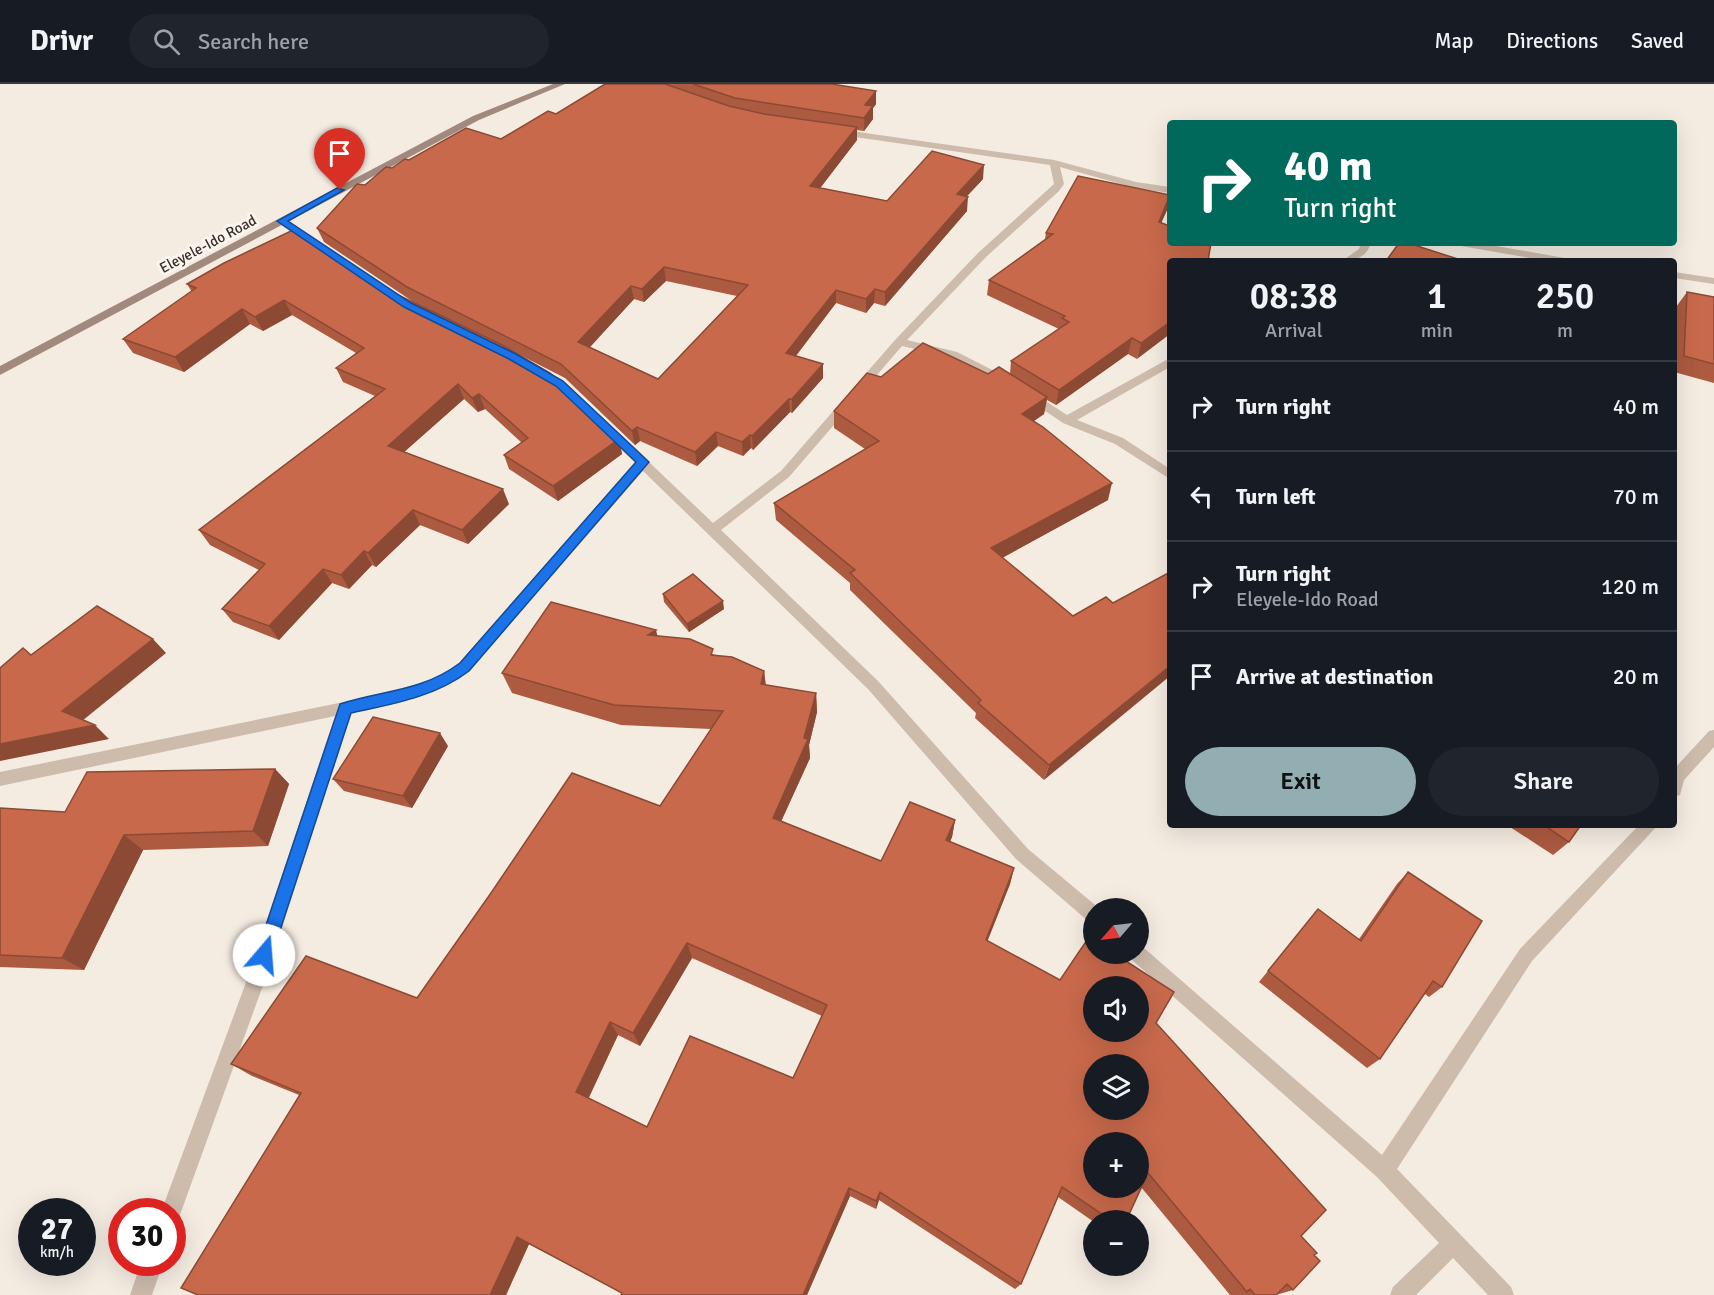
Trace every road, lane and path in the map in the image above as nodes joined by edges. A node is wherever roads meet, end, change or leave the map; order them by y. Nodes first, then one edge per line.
1 (561, 84) edge
2 (822, 130) edge
3 (1054, 163) junction
4 (1167, 189) edge
5 (282, 221) junction
6 (1365, 246) edge
7 (1478, 246) edge
8 (330, 254) edge
9 (1352, 258) edge
10 (1548, 258) edge
11 (1677, 275) edge
12 (1714, 281) edge
13 (899, 342) junction
14 (1167, 364) edge
15 (0, 371) edge
16 (593, 415) edge
17 (1067, 420) junction
18 (643, 462) junction
19 (1167, 473) edge
20 (712, 530) junction
21 (345, 708) junction
22 (1714, 736) edge
23 (1677, 777) edge
24 (0, 779) edge
25 (1647, 828) edge
26 (1083, 906) edge
27 (1149, 964) edge
28 (1384, 1170) junction
29 (176, 1198) edge
30 (1454, 1242) junction
31 (148, 1276) edge
32 (141, 1295) edge
33 (1401, 1295) edge
34 (1503, 1295) edge

1 - 5 main road, Eleyele-Ido Road
2 - 3 street
3 - 4 street
3 - 13 street
5 - 8 street
5 - 15 main road, Eleyele-Ido Road
6 - 9 street
7 - 10 street
11 - 12 street
13 - 17 street
13 - 20 street
14 - 17 street
16 - 18 street
17 - 19 street
18 - 20 street
18 - 21 street
20 - 26 street
21 - 24 street
21 - 29 street
22 - 23 street
25 - 28 street
27 - 28 street
28 - 30 street
30 - 33 street
30 - 34 street
31 - 32 street

